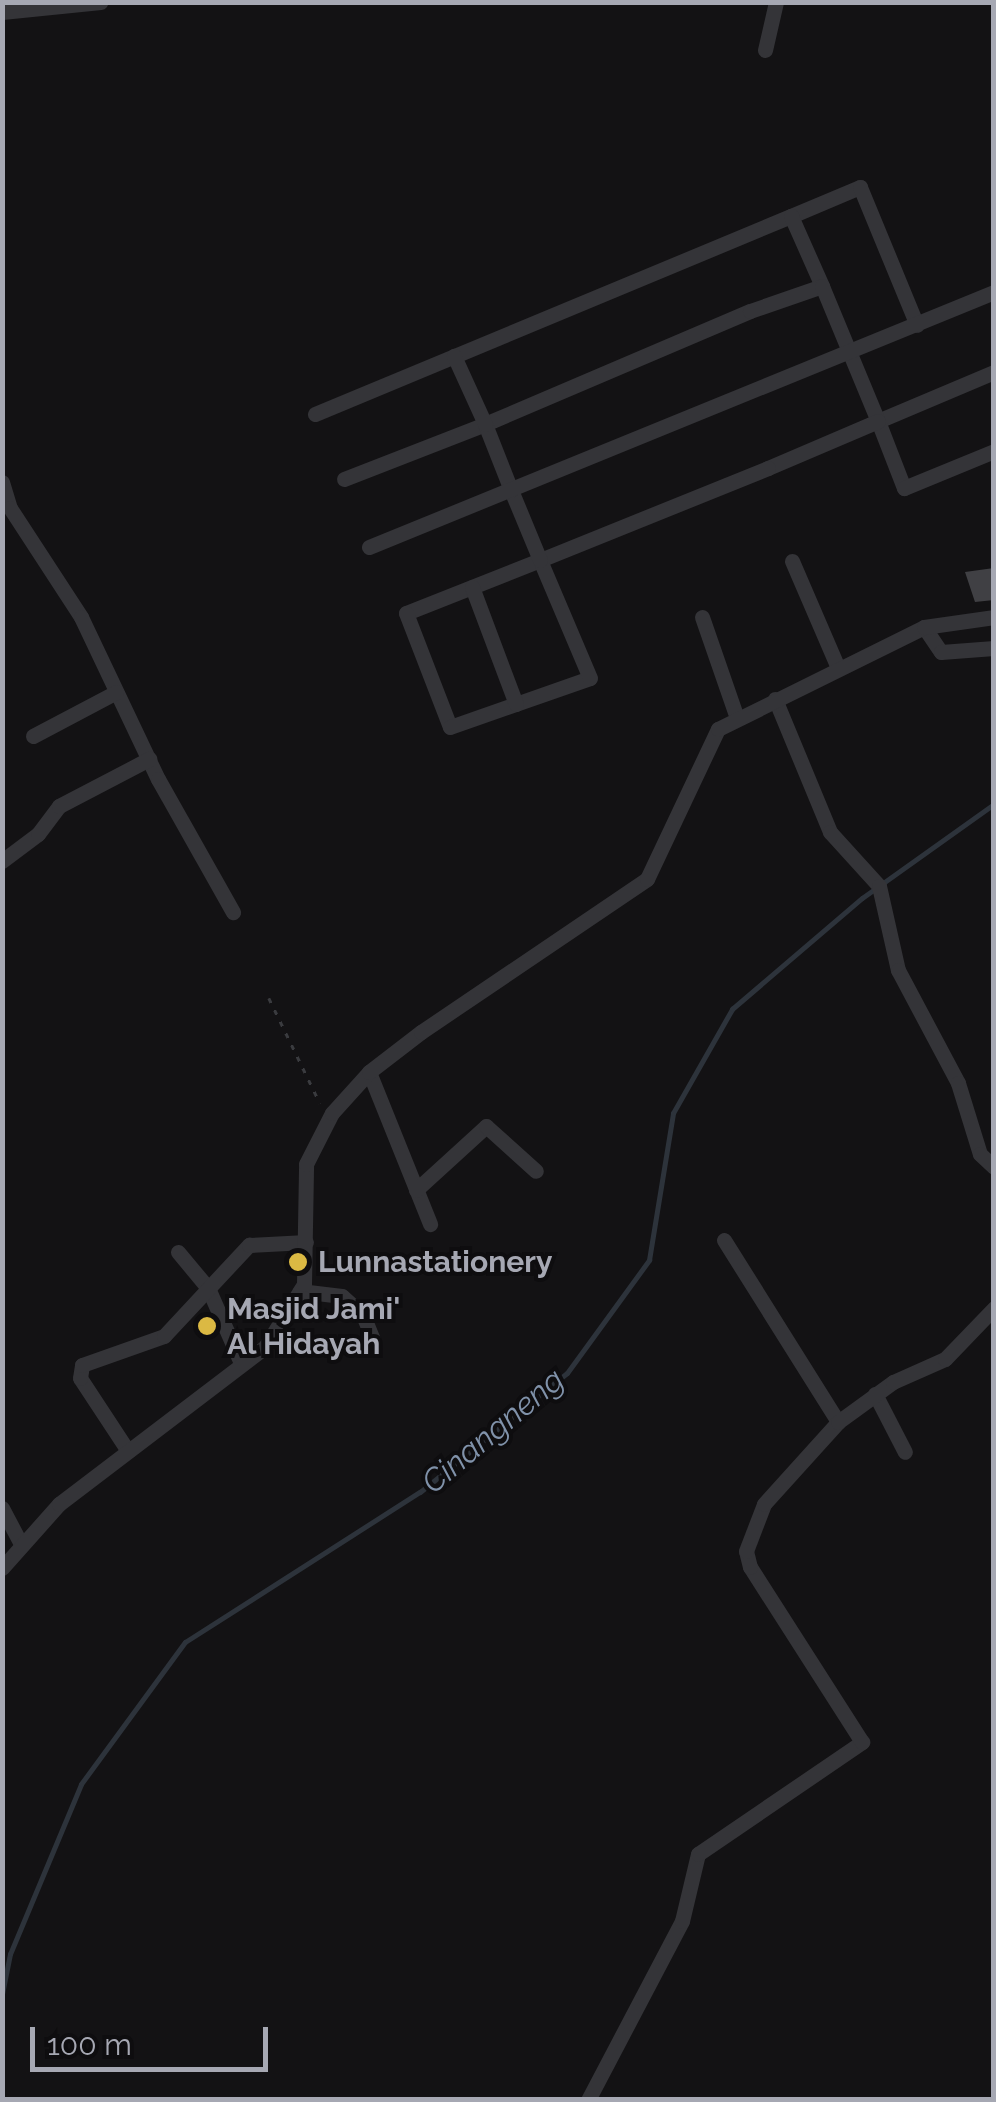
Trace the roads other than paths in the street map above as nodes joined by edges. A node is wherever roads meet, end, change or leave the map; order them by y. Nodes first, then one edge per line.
1 (100, 2) edge
2 (776, 2) edge
3 (74, 6) edge
4 (2, 12) edge
5 (764, 50) dead end
6 (791, 216) junction
7 (822, 286) junction
8 (994, 292) edge
9 (917, 326) junction
10 (849, 354) junction
11 (454, 356) junction
12 (994, 372) edge
13 (316, 414) dead end
14 (878, 421) junction
15 (484, 424) junction
16 (994, 451) edge
17 (344, 479) dead end
18 (2, 482) edge
19 (511, 490) junction
20 (370, 547) dead end
21 (540, 560) junction
22 (792, 562) dead end
23 (472, 587) junction
24 (702, 617) dead end
25 (994, 618) edge
26 (924, 627) junction
27 (994, 648) edge
28 (838, 668) junction
29 (116, 692) junction
30 (775, 699) junction
31 (516, 704) junction
32 (736, 714) junction
33 (32, 736) dead end
34 (149, 759) junction
35 (2, 861) edge
36 (233, 912) dead end
37 (369, 1072) junction
38 (994, 1167) edge
39 (536, 1171) dead end
40 (416, 1190) junction
41 (430, 1224) dead end
42 (724, 1240) dead end
43 (306, 1242) junction
44 (178, 1252) dead end
45 (208, 1288) junction
46 (300, 1291) junction
47 (994, 1308) edge
48 (373, 1340) dead end
49 (241, 1363) junction
50 (875, 1394) junction
51 (838, 1422) junction
52 (128, 1451) junction
53 (905, 1452) dead end
54 (2, 1508) edge
55 (21, 1544) junction
56 (2, 1568) edge
57 (588, 2100) edge

1 - 3 street
2 - 5 street
3 - 4 street
6 - 7 street
6 - 9 street
6 - 11 street
7 - 10 street
7 - 15 street
8 - 9 street
9 - 10 street
10 - 14 street
10 - 19 street
11 - 13 street
11 - 15 street
12 - 14 street
14 - 16 street
14 - 21 street
15 - 17 street
15 - 19 street
18 - 29 street
19 - 20 street
19 - 21 street
21 - 23 street
21 - 31 street
22 - 28 street
23 - 31 street
23 - 31 street
24 - 32 street
25 - 26 street
26 - 27 street
26 - 28 street
28 - 30 street
29 - 33 street
29 - 34 street
30 - 32 street
30 - 38 street
32 - 37 street
34 - 35 street
34 - 36 street
37 - 40 street
37 - 43 street
39 - 40 street
40 - 41 street
42 - 51 street
43 - 45 street
43 - 46 street
44 - 45 street
45 - 49 street
45 - 52 street
46 - 48 street
46 - 49 street
47 - 50 street
49 - 52 street
50 - 51 street
50 - 53 street
51 - 57 street
52 - 55 street
54 - 55 street
55 - 56 street

